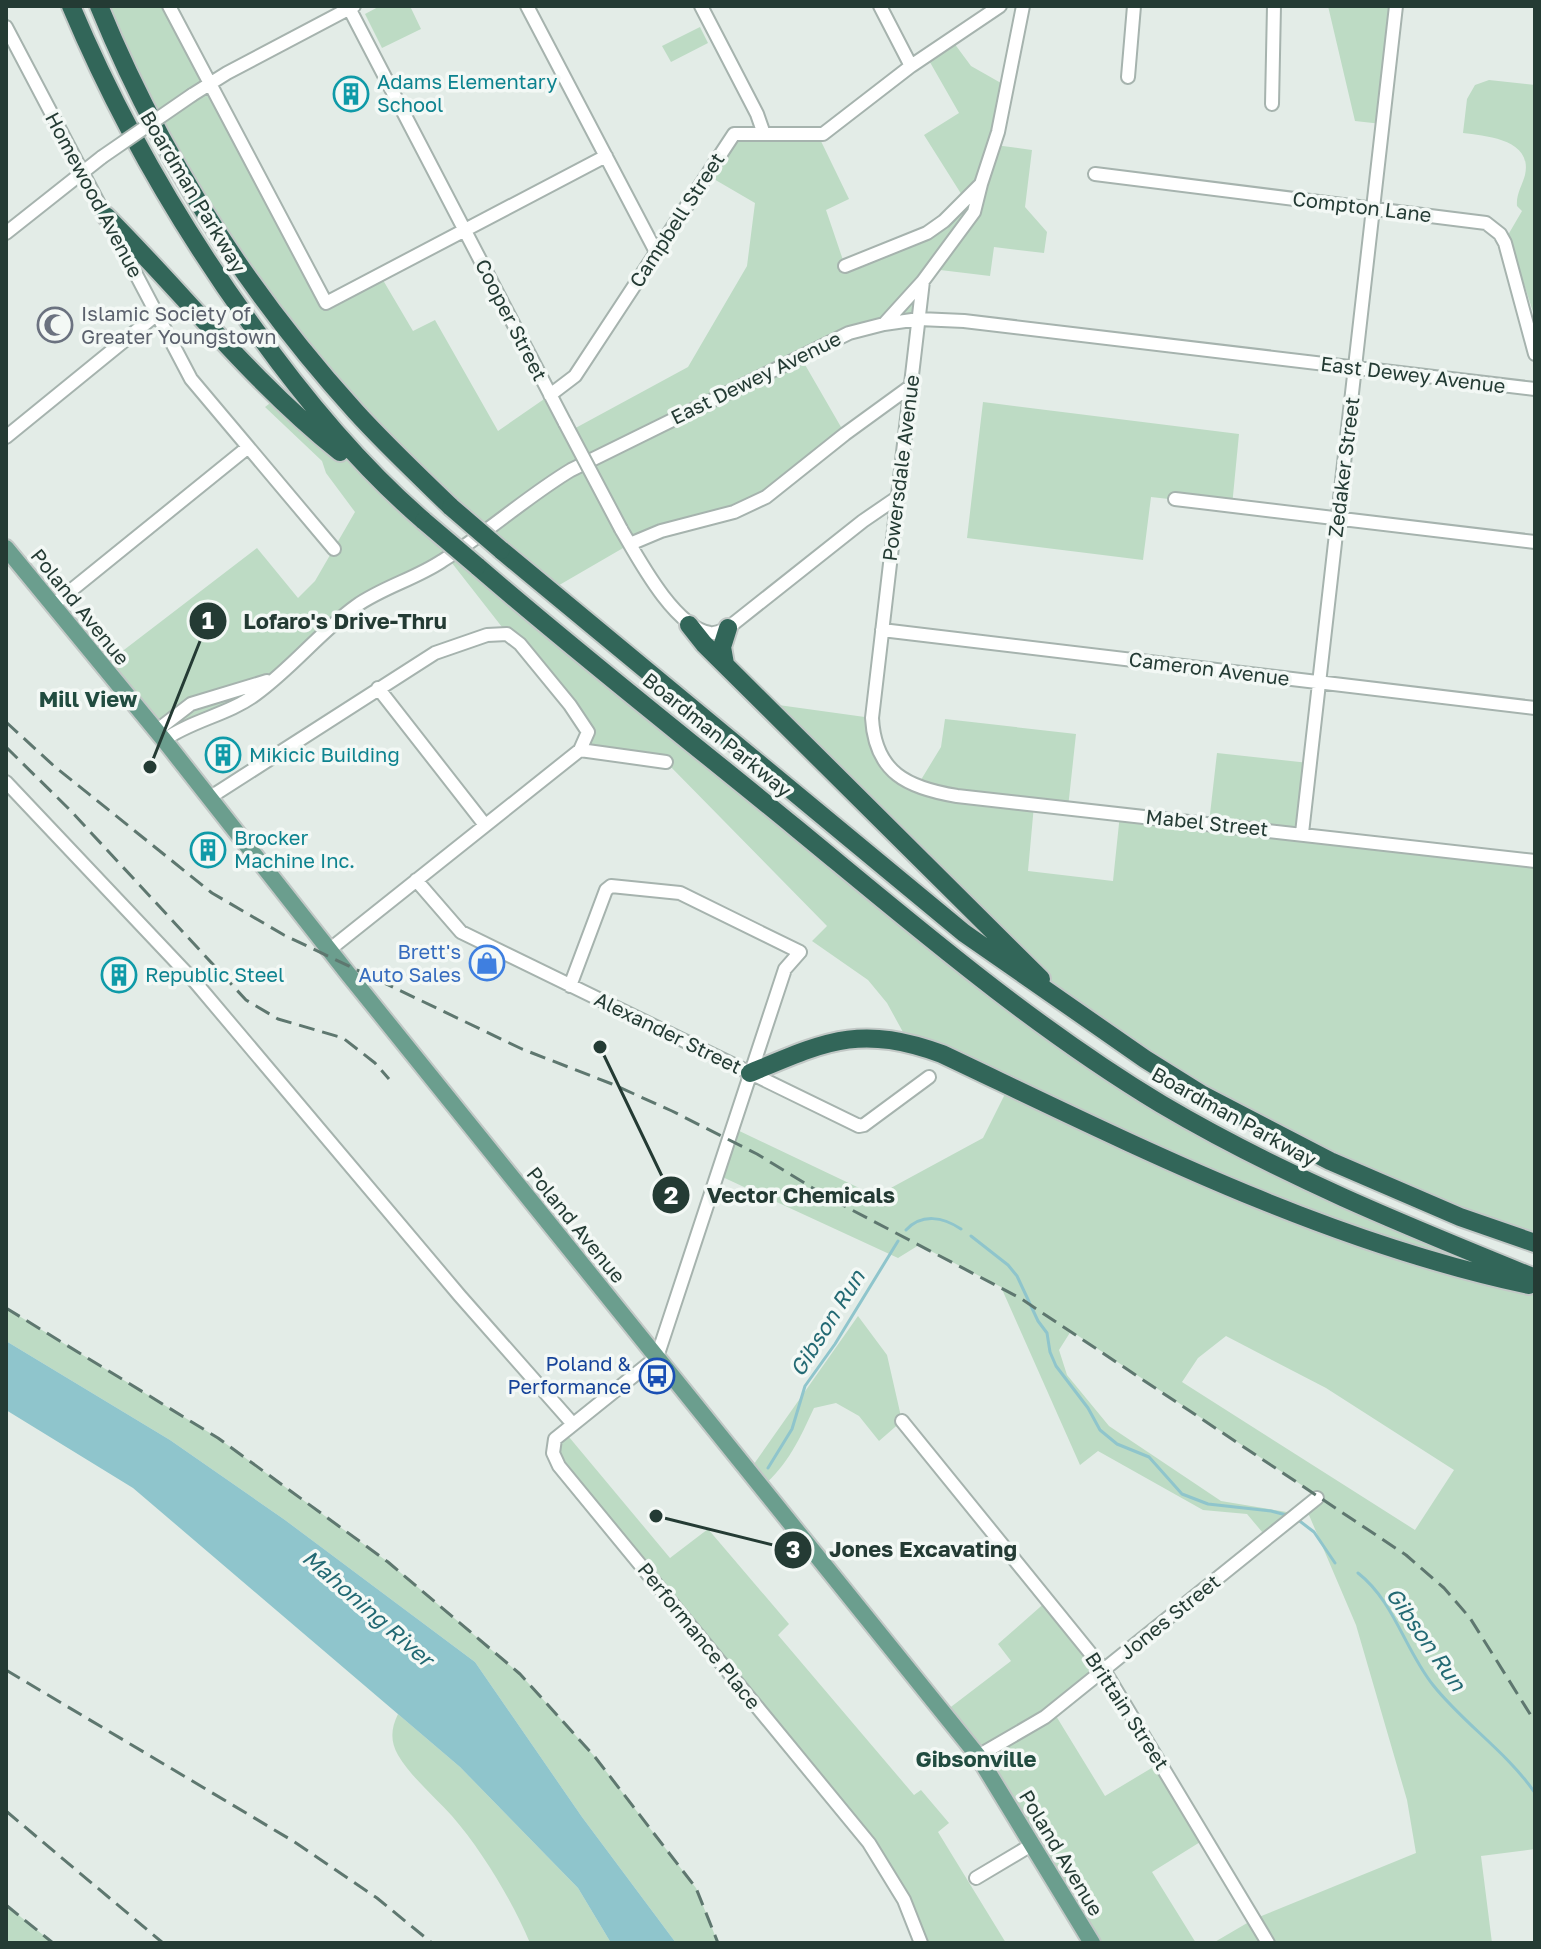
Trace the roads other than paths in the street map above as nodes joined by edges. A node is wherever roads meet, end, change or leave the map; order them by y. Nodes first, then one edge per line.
1 (71, 6) edge
2 (99, 6) edge
3 (169, 6) edge
4 (527, 6) edge
5 (701, 6) edge
6 (880, 6) edge
7 (1000, 6) edge
8 (1023, 6) edge
9 (1134, 6) edge
10 (1274, 6) edge
11 (1396, 6) edge
12 (350, 7) edge
13 (6, 27) edge
14 (911, 66) junction
15 (1128, 77) dead end
16 (210, 83) junction
17 (1272, 104) dead end
18 (764, 134) junction
19 (606, 156) junction
20 (82, 171) junction
21 (1095, 174) dead end
22 (981, 184) junction
23 (1374, 208) junction
24 (106, 216) junction
25 (465, 230) junction
26 (6, 233) edge
27 (655, 250) junction
28 (845, 266) dead end
29 (923, 281) junction
30 (157, 314) junction
31 (919, 319) junction
32 (884, 324) junction
33 (1535, 354) edge
34 (1356, 368) junction
35 (911, 386) junction
36 (1535, 389) edge
37 (550, 395) junction
38 (6, 437) edge
39 (247, 448) junction
40 (898, 497) junction
41 (1175, 499) dead end
42 (409, 508) junction
43 (1338, 518) junction
44 (1535, 542) edge
45 (630, 544) junction
46 (6, 548) edge
47 (334, 549) dead end
48 (53, 605) junction
49 (689, 625) junction
50 (728, 628) junction
51 (882, 630) junction
52 (725, 664) junction
53 (274, 678) junction
54 (1318, 682) junction
55 (378, 688) junction
56 (1535, 708) edge
57 (160, 736) junction
58 (580, 750) junction
59 (666, 762) dead end
60 (887, 766) joint
61 (6, 782) edge
62 (209, 798) junction
63 (485, 825) junction
64 (1302, 833) junction
65 (1535, 861) edge
66 (416, 880) junction
67 (329, 950) junction
68 (570, 986) junction
69 (1098, 1028) junction
70 (750, 1073) junction
71 (929, 1077) dead end
72 (1535, 1243) edge
73 (1535, 1278) edge
74 (1535, 1286) edge
75 (657, 1357) junction
76 (902, 1421) dead end
77 (572, 1423) junction
78 (1317, 1498) dead end
79 (1104, 1670) junction
80 (978, 1756) junction
81 (1033, 1844) junction
82 (976, 1878) dead end
83 (921, 1943) edge
84 (1092, 1943) edge
85 (1268, 1943) edge

1 - 42 highway, Boardman Parkway
2 - 69 highway, Boardman Parkway, bridge
3 - 16 street
4 - 19 street
5 - 18 street
6 - 14 street
7 - 14 street, Campbell Street
8 - 22 street
9 - 15 street
10 - 17 street
11 - 23 street, Zedaker Street
12 - 16 street
12 - 25 street, Cooper Street
13 - 20 street, Homewood Avenue
14 - 18 street, Campbell Street
16 - 20 street, bridge
16 - 25 street
18 - 27 street, Campbell Street
19 - 25 street
19 - 27 street
20 - 24 street, Homewood Avenue
20 - 26 street
21 - 23 street, Compton Lane
22 - 28 street
22 - 29 street
23 - 33 street, Compton Lane
23 - 34 street, Zedaker Street
24 - 30 street, Homewood Avenue
24 - 42 highway
25 - 37 street, Cooper Street
27 - 37 street, Campbell Street
29 - 31 street, Powersdale Avenue
29 - 32 street
30 - 38 street
30 - 39 street, Homewood Avenue
31 - 32 street, East Dewey Avenue
31 - 34 street, East Dewey Avenue
31 - 35 street, Powersdale Avenue
32 - 53 street, East Dewey Avenue
34 - 36 street, East Dewey Avenue
34 - 43 street, Zedaker Street
35 - 40 street, Powersdale Avenue
35 - 45 street
37 - 45 street, Cooper Street, bridge
39 - 47 street, Homewood Avenue
39 - 48 street
40 - 50 street
40 - 51 street, Powersdale Avenue
41 - 43 street
42 - 73 highway, Boardman Parkway, bridge
43 - 44 street
43 - 54 street, Zedaker Street
45 - 49 street, Cooper Street
46 - 48 main road, Poland Avenue
48 - 57 main road, Poland Avenue
49 - 50 street
49 - 52 highway
50 - 52 highway
51 - 54 street, Cameron Avenue
51 - 60 street, Powersdale Avenue
52 - 69 highway
53 - 57 street, East Dewey Avenue
53 - 57 street
54 - 56 street, Cameron Avenue
54 - 64 street, Zedaker Street
55 - 58 street
55 - 62 street
55 - 63 street
57 - 62 main road, Poland Avenue
58 - 59 street
58 - 63 street
60 - 64 street, Mabel Street
61 - 77 street
62 - 67 main road, Poland Avenue
63 - 66 street
64 - 65 street, Mabel Street
66 - 67 street
66 - 68 street, Alexander Street
67 - 75 main road, Poland Avenue
68 - 70 street, Alexander Street
68 - 70 street
69 - 72 highway, Boardman Parkway
70 - 71 street, Alexander Street
70 - 74 highway
70 - 75 street
75 - 77 street, Performance Place
75 - 80 main road, Poland Avenue
76 - 79 street, Brittain Street
77 - 83 street, Performance Place
78 - 79 street, Jones Street
79 - 80 street, Jones Street
79 - 85 street, Brittain Street
80 - 81 main road, Poland Avenue
81 - 82 street
81 - 84 main road, Poland Avenue

